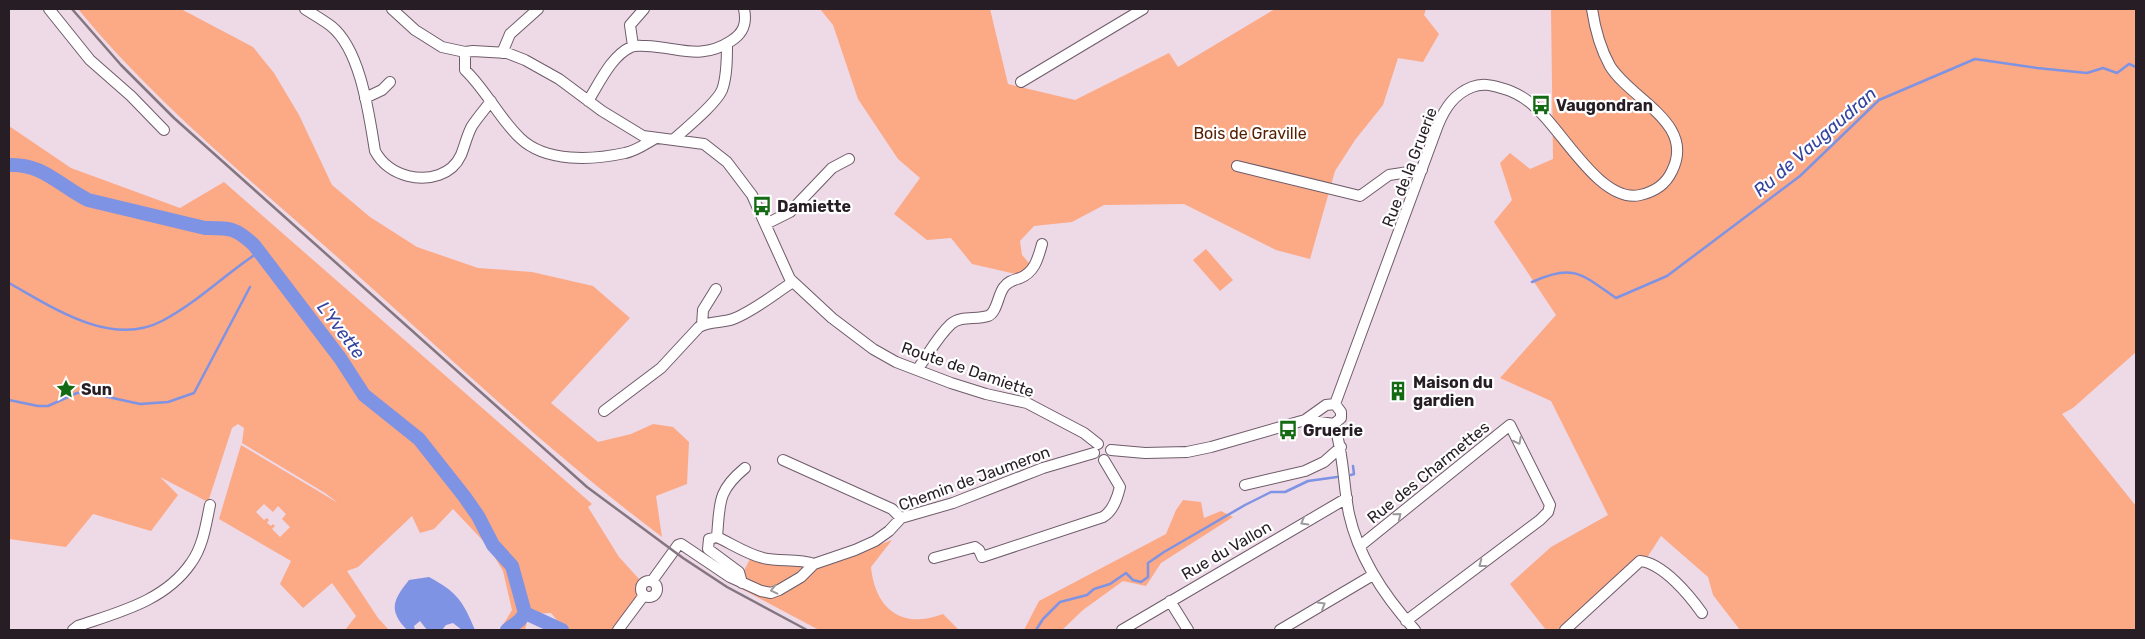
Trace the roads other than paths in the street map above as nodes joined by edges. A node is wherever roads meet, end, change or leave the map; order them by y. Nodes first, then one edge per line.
1 (49, 9) edge
2 (305, 9) edge
3 (392, 9) edge
4 (538, 9) edge
5 (644, 9) edge
6 (744, 9) edge
7 (1143, 9) edge
8 (1592, 9) edge
9 (727, 44) junction
10 (633, 46) junction
11 (465, 52) junction
12 (502, 53) junction
13 (390, 82) dead end
14 (1022, 82) dead end
15 (365, 98) junction
16 (491, 101) junction
17 (588, 101) junction
18 (164, 130) dead end
19 (656, 138) junction
20 (673, 140) junction
21 (849, 159) dead end
22 (1237, 166) dead end
23 (1422, 170) junction
24 (766, 224) junction
25 (1042, 244) dead end
26 (793, 282) junction
27 (716, 289) dead end
28 (702, 325) junction
29 (916, 370) junction
30 (1335, 404) junction
31 (1324, 406) junction
32 (604, 411) dead end
33 (1305, 420) junction
34 (1330, 423) junction
35 (1341, 447) junction
36 (1096, 448) junction
37 (1111, 450) junction
38 (782, 460) dead end
39 (1104, 460) junction
40 (746, 468) dead end
41 (1246, 485) dead end
42 (1347, 498) junction
43 (210, 505) dead end
44 (901, 518) junction
45 (717, 537) junction
46 (1360, 546) junction
47 (934, 558) dead end
48 (814, 564) junction
49 (1373, 575) junction
50 (742, 583) junction
51 (1170, 601) junction
52 (1702, 614) dead end
53 (1406, 621) junction
54 (73, 630) edge
55 (618, 630) edge
56 (1122, 630) edge
57 (1188, 630) edge
58 (1280, 630) edge
59 (1415, 630) edge
60 (1565, 630) edge

1 - 18 street
2 - 15 street
3 - 11 street, Route de Damiette
4 - 12 street
5 - 10 street
6 - 9 street
7 - 14 street
8 - 23 street, Rue de la Gruerie
9 - 10 street
9 - 20 street
10 - 17 street
11 - 12 street, Route de Damiette
11 - 16 street
12 - 17 street, Route de Damiette
13 - 15 street
15 - 16 street
16 - 19 street
17 - 19 street, Route de Damiette
19 - 20 street, Route de Damiette
20 - 24 street, Route de Damiette
21 - 24 street
22 - 23 street
23 - 30 street, Rue de la Gruerie
24 - 26 street, Route de Damiette
25 - 29 street
26 - 28 street
26 - 29 street, Route de Damiette
27 - 28 street
28 - 32 street
29 - 36 street, Route de Damiette
30 - 31 street
30 - 34 street
31 - 33 street
31 - 34 street
33 - 34 street
33 - 37 street
34 - 35 street
35 - 41 street
35 - 42 street
36 - 37 street
36 - 39 street
36 - 44 street, Chemin de Jaumeron
37 - 39 street
38 - 44 street
39 - 47 street
40 - 45 street
42 - 46 street
42 -> 51 street, Rue du Vallon
43 - 54 street
44 - 48 street, Chemin de Jaumeron
45 - 48 street, Chemin de Jaumeron
45 - 50 street
46 - 49 street
46 -> 53 street, Rue des Charmettes
48 -> 50 street, Chemin de Jaumeron
49 - 53 street
58 -> 49 street
50 - 55 street, Chemin de Jaumeron
51 - 56 street, Rue du Vallon
51 - 57 street
52 - 60 street
53 - 59 street

